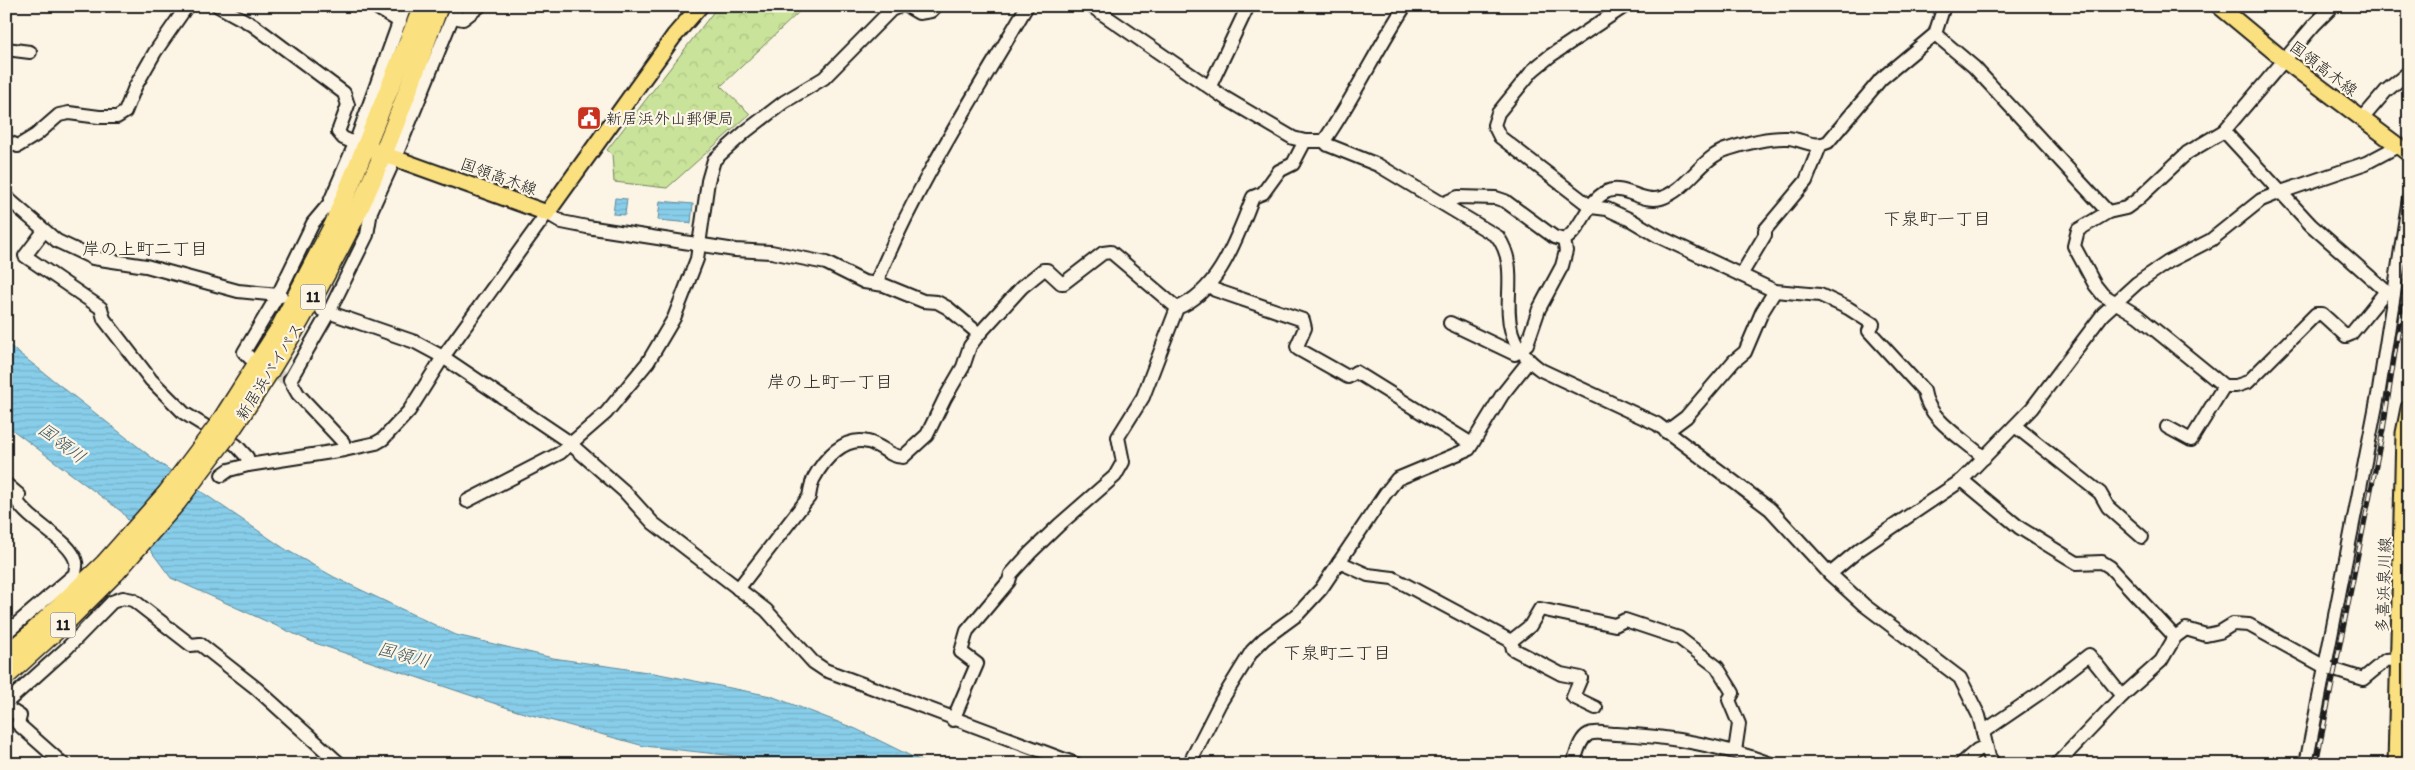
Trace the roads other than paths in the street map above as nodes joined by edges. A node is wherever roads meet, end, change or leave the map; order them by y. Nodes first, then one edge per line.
1 (188, 6) edge
2 (218, 6) edge
3 (374, 6) edge
4 (406, 6) edge
5 (423, 6) edge
6 (480, 6) edge
7 (700, 6) edge
8 (900, 6) edge
9 (907, 6) edge
10 (936, 6) edge
11 (1027, 6) edge
12 (1091, 6) edge
13 (1248, 6) edge
14 (1404, 6) edge
15 (1625, 6) edge
16 (1944, 6) edge
17 (2220, 6) edge
18 (2333, 6) edge
19 (450, 10) edge
20 (400, 22) junction
21 (1935, 34) junction
22 (6, 49) edge
23 (30, 52) dead end
24 (2284, 60) junction
25 (2409, 72) edge
26 (1210, 86) junction
27 (2362, 119) junction
28 (2224, 131) junction
29 (6, 140) edge
30 (1305, 141) junction
31 (1324, 141) junction
32 (1820, 146) junction
33 (2403, 150) edge
34 (375, 151) junction
35 (2280, 192) junction
36 (6, 197) edge
37 (2409, 198) edge
38 (1444, 203) junction
39 (1591, 207) junction
40 (2108, 212) junction
41 (548, 213) junction
42 (44, 231) junction
43 (1564, 240) junction
44 (700, 243) junction
45 (1741, 275) junction
46 (876, 283) junction
47 (1209, 285) junction
48 (1775, 290) junction
49 (2390, 294) junction
50 (280, 296) junction
51 (2114, 302) junction
52 (1177, 308) junction
53 (326, 311) junction
54 (1450, 323) dead end
55 (979, 334) junction
56 (1525, 356) junction
57 (443, 357) junction
58 (250, 358) dead end
59 (2224, 386) junction
60 (2409, 408) edge
61 (2015, 426) junction
62 (2167, 427) dead end
63 (1666, 432) junction
64 (571, 444) junction
65 (1472, 444) junction
66 (344, 450) junction
67 (1984, 458) junction
68 (248, 465) junction
69 (222, 475) dead end
70 (1962, 480) junction
71 (6, 484) edge
72 (467, 501) dead end
73 (2405, 519) edge
74 (2142, 537) dead end
75 (1339, 562) junction
76 (110, 567) junction
77 (1830, 574) junction
78 (738, 588) junction
79 (6, 633) edge
80 (2175, 636) junction
81 (2404, 640) edge
82 (1511, 641) junction
83 (6, 654) edge
84 (2398, 659) junction
85 (2325, 667) junction
86 (6, 676) edge
87 (2122, 696) junction
88 (6, 705) edge
89 (1596, 708) dead end
90 (954, 720) junction
91 (1982, 732) junction
92 (1986, 746) junction
93 (1735, 751) junction
94 (63, 764) edge
95 (340, 764) edge
96 (1076, 764) edge
97 (1189, 764) edge
98 (1573, 764) edge
99 (1771, 764) edge
100 (1962, 764) edge
101 (1994, 764) edge
102 (2057, 764) edge
103 (2306, 764) edge
104 (2396, 764) edge

1 - 29 street
2 - 34 street
3 - 20 street
4 - 20 street
5 - 34 highway, 新居浜バイパス / 11
6 - 19 street
7 - 41 main road, 国領高木線
8 - 44 street
9 - 10 street
11 - 46 street
12 - 26 street
13 - 26 street
14 - 31 street
15 - 39 street
16 - 21 street
17 - 24 main road, 国領高木線
18 - 24 street
19 - 34 highway, 新居浜バイパス / 11
20 - 34 street
21 - 32 street
21 - 40 street
22 - 23 street
24 - 27 main road, 国領高木線
24 - 28 street
25 - 27 street
26 - 30 street
27 - 33 main road, 国領高木線
28 - 35 street
28 - 40 street
30 - 31 street
30 - 47 street
31 - 38 street
32 - 39 street
32 - 45 street
33 - 35 street
34 - 41 main road, 国領高木線
34 - 50 street
34 - 53 street
34 - 76 highway, 新居浜バイパス / 11, bridge
35 - 49 street
35 - 51 street
36 - 42 street
37 - 49 street
38 - 43 street
38 - 56 street
39 - 43 street
39 - 45 street
40 - 51 street
41 - 44 street
41 - 57 street
42 - 50 street
42 - 68 street
43 - 56 street
44 - 46 street
44 - 64 street
45 - 48 street
46 - 55 street
47 - 52 street
47 - 65 street
48 - 63 street
48 - 67 street
49 - 59 street
49 - 85 street
50 - 58 street
51 - 59 street
51 - 61 street
52 - 55 street
52 - 90 street
53 - 57 street
53 - 66 street
54 - 56 street
55 - 78 street
56 - 63 street
56 - 65 street
57 - 64 street
57 - 66 street
59 - 62 street
60 - 73 main road, 多喜浜泉川線
61 - 67 street
61 - 74 street
63 - 77 street
64 - 72 street
64 - 78 street
65 - 75 street
66 - 68 street
67 - 70 street
68 - 69 street
70 - 77 street
70 - 80 street
71 - 79 street
73 - 81 main road, 多喜浜泉川線
75 - 82 street
75 - 97 street
76 - 83 highway, 新居浜バイパス / 11
76 - 86 highway, 新居浜バイパス / 11
77 - 91 street
78 - 90 street
80 - 85 street
80 - 87 street
81 - 84 main road, 多喜浜泉川線
82 - 89 street
82 - 93 street
84 - 85 street
84 - 104 main road, 多喜浜泉川線
85 - 103 street
87 - 91 street
87 - 102 street
88 - 94 street
88 - 95 street
90 - 96 street
91 - 92 street
92 - 100 street
92 - 101 street
93 - 98 street
93 - 99 street

